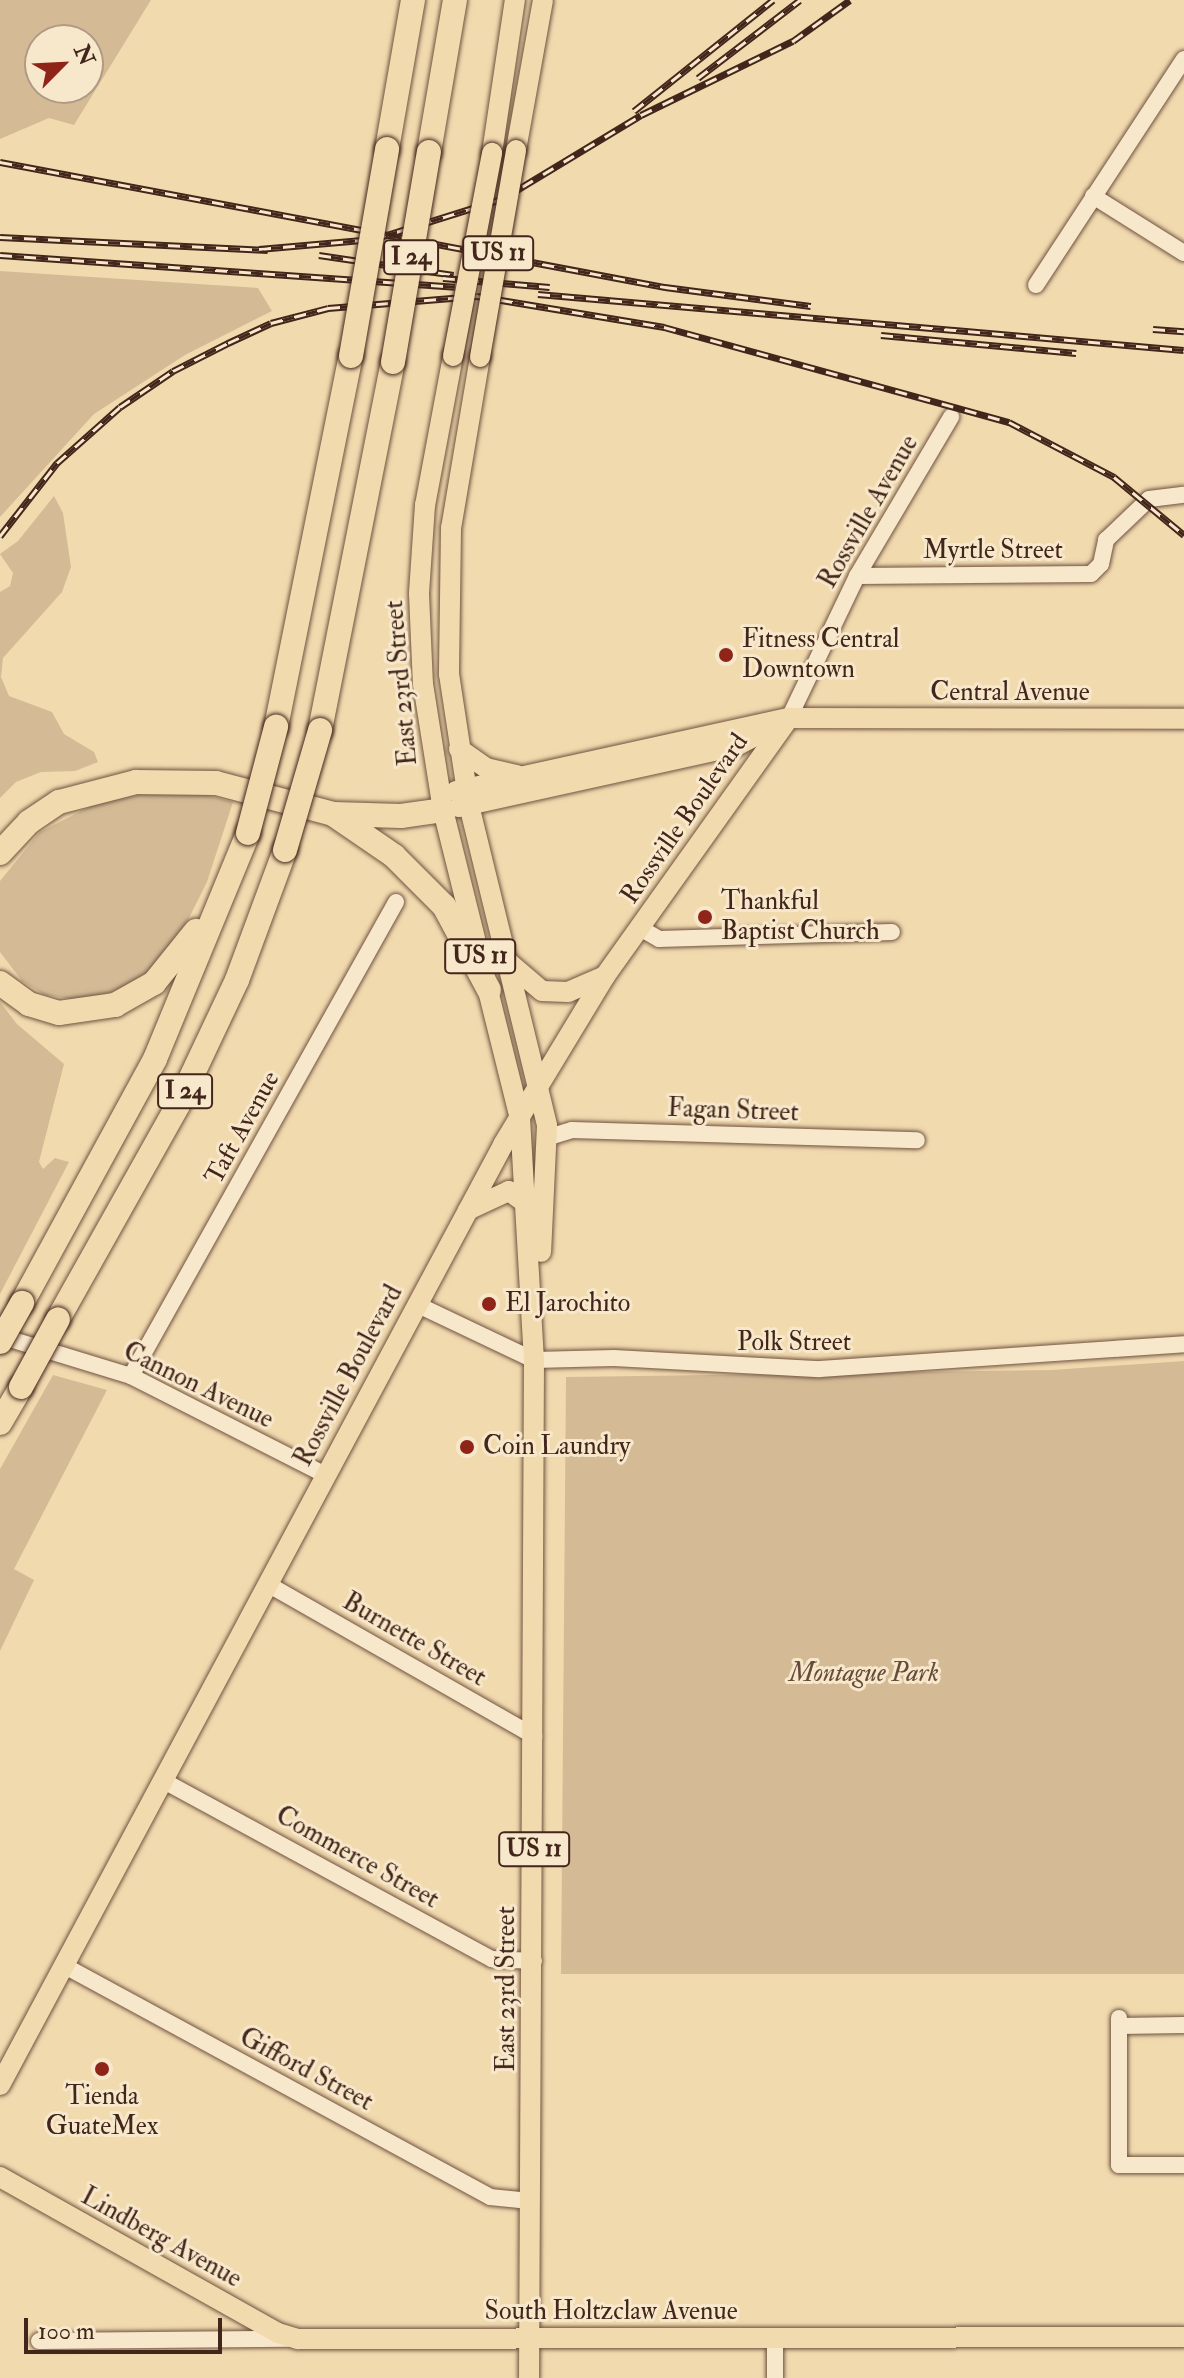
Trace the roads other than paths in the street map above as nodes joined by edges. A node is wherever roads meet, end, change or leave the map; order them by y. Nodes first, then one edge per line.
1 (413, 0) edge
2 (455, 0) edge
3 (515, 0) edge
4 (543, 0) edge
5 (1184, 59) edge
6 (1093, 196) junction
7 (1184, 253) edge
8 (1036, 285) dead end
9 (951, 417) dead end
10 (1184, 495) edge
11 (857, 576) junction
12 (789, 718) junction
13 (1184, 719) edge
14 (459, 749) junction
15 (520, 776) junction
16 (468, 797) junction
17 (441, 802) junction
18 (333, 814) junction
19 (0, 853) edge
20 (217, 899) junction
21 (396, 902) dead end
22 (640, 928) junction
23 (892, 932) dead end
24 (509, 963) junction
25 (605, 976) junction
26 (0, 983) edge
27 (489, 990) junction
28 (539, 1085) junction
29 (520, 1118) junction
30 (549, 1137) junction
31 (917, 1140) dead end
32 (528, 1205) junction
33 (468, 1210) junction
34 (416, 1304) junction
35 (0, 1336) edge
36 (0, 1342) edge
37 (1184, 1344) edge
38 (534, 1360) junction
39 (131, 1376) junction
40 (0, 1423) edge
41 (325, 1475) junction
42 (271, 1586) junction
43 (534, 1736) junction
44 (162, 1780) junction
45 (534, 1961) junction
46 (63, 1965) junction
47 (1184, 2025) edge
48 (0, 2085) edge
49 (1184, 2165) edge
50 (0, 2177) edge
51 (530, 2201) junction
52 (529, 2337) junction
53 (1184, 2337) edge
54 (775, 2338) junction
55 (298, 2339) junction
56 (39, 2341) dead end
57 (529, 2378) edge
58 (775, 2378) edge

1 - 20 highway, I 24, bridge
2 - 40 highway, I 24, bridge
3 - 17 main road, East 23rd Street / US 11, bridge
4 - 14 main road, East 23rd Street / US 11, bridge
5 - 6 street
6 - 7 street
6 - 8 street
9 - 11 street, Rossville Avenue
10 - 11 street, Myrtle Street
11 - 12 street, Rossville Avenue
12 - 13 main road, Central Avenue
12 - 15 main road, Central Avenue
12 - 16 main road, Central Avenue
12 - 22 main road, Rossville Boulevard
14 - 15 main road
14 - 16 main road, East 23rd Street / US 11
15 - 16 main road, Central Avenue
16 - 17 main road, Central Avenue
16 - 24 main road, East 23rd Street / US 11
17 - 18 highway
17 - 27 main road, East 23rd Street / US 11
18 - 19 highway
18 - 27 highway
20 - 26 highway
20 - 36 highway, I 24, bridge
21 - 39 street, Taft Avenue
22 - 23 street
22 - 25 main road, Rossville Boulevard
24 - 25 main road
24 - 28 main road, East 23rd Street / US 11
25 - 28 main road, Rossville Boulevard
27 - 29 main road, East 23rd Street / US 11
28 - 29 main road, Rossville Boulevard
28 - 30 main road, East 23rd Street / US 11
29 - 32 main road, East 23rd Street / US 11
29 - 33 main road, Rossville Boulevard
30 - 31 street, Fagan Street
30 - 38 main road, East 23rd Street / US 11
32 - 33 main road
32 - 38 main road, East 23rd Street / US 11
33 - 34 main road, Rossville Boulevard
34 - 38 street, Polk Street
34 - 41 main road, Rossville Boulevard
35 - 39 street, Cannon Avenue
37 - 38 street, Polk Street
38 - 43 main road, East 23rd Street / US 11
39 - 41 street, Cannon Avenue
41 - 42 main road, Rossville Boulevard
42 - 43 street, Burnette Street
42 - 44 main road, Rossville Boulevard
43 - 45 main road, East 23rd Street / US 11
44 - 45 street, Commerce Street
44 - 46 main road, Rossville Boulevard
45 - 51 main road, East 23rd Street / US 11
46 - 48 main road, Rossville Boulevard
46 - 51 street, Gifford Street
47 - 49 street
50 - 55 main road, Lindberg Avenue
51 - 52 main road, East 23rd Street / US 11
52 - 54 main road, South Holtzclaw Avenue
52 - 55 main road, South Holtzclaw Avenue
52 - 57 main road, East 23rd Street / US 11
53 - 54 main road, South Holtzclaw Avenue
54 - 58 street
55 - 56 street, South Holtzclaw Avenue

